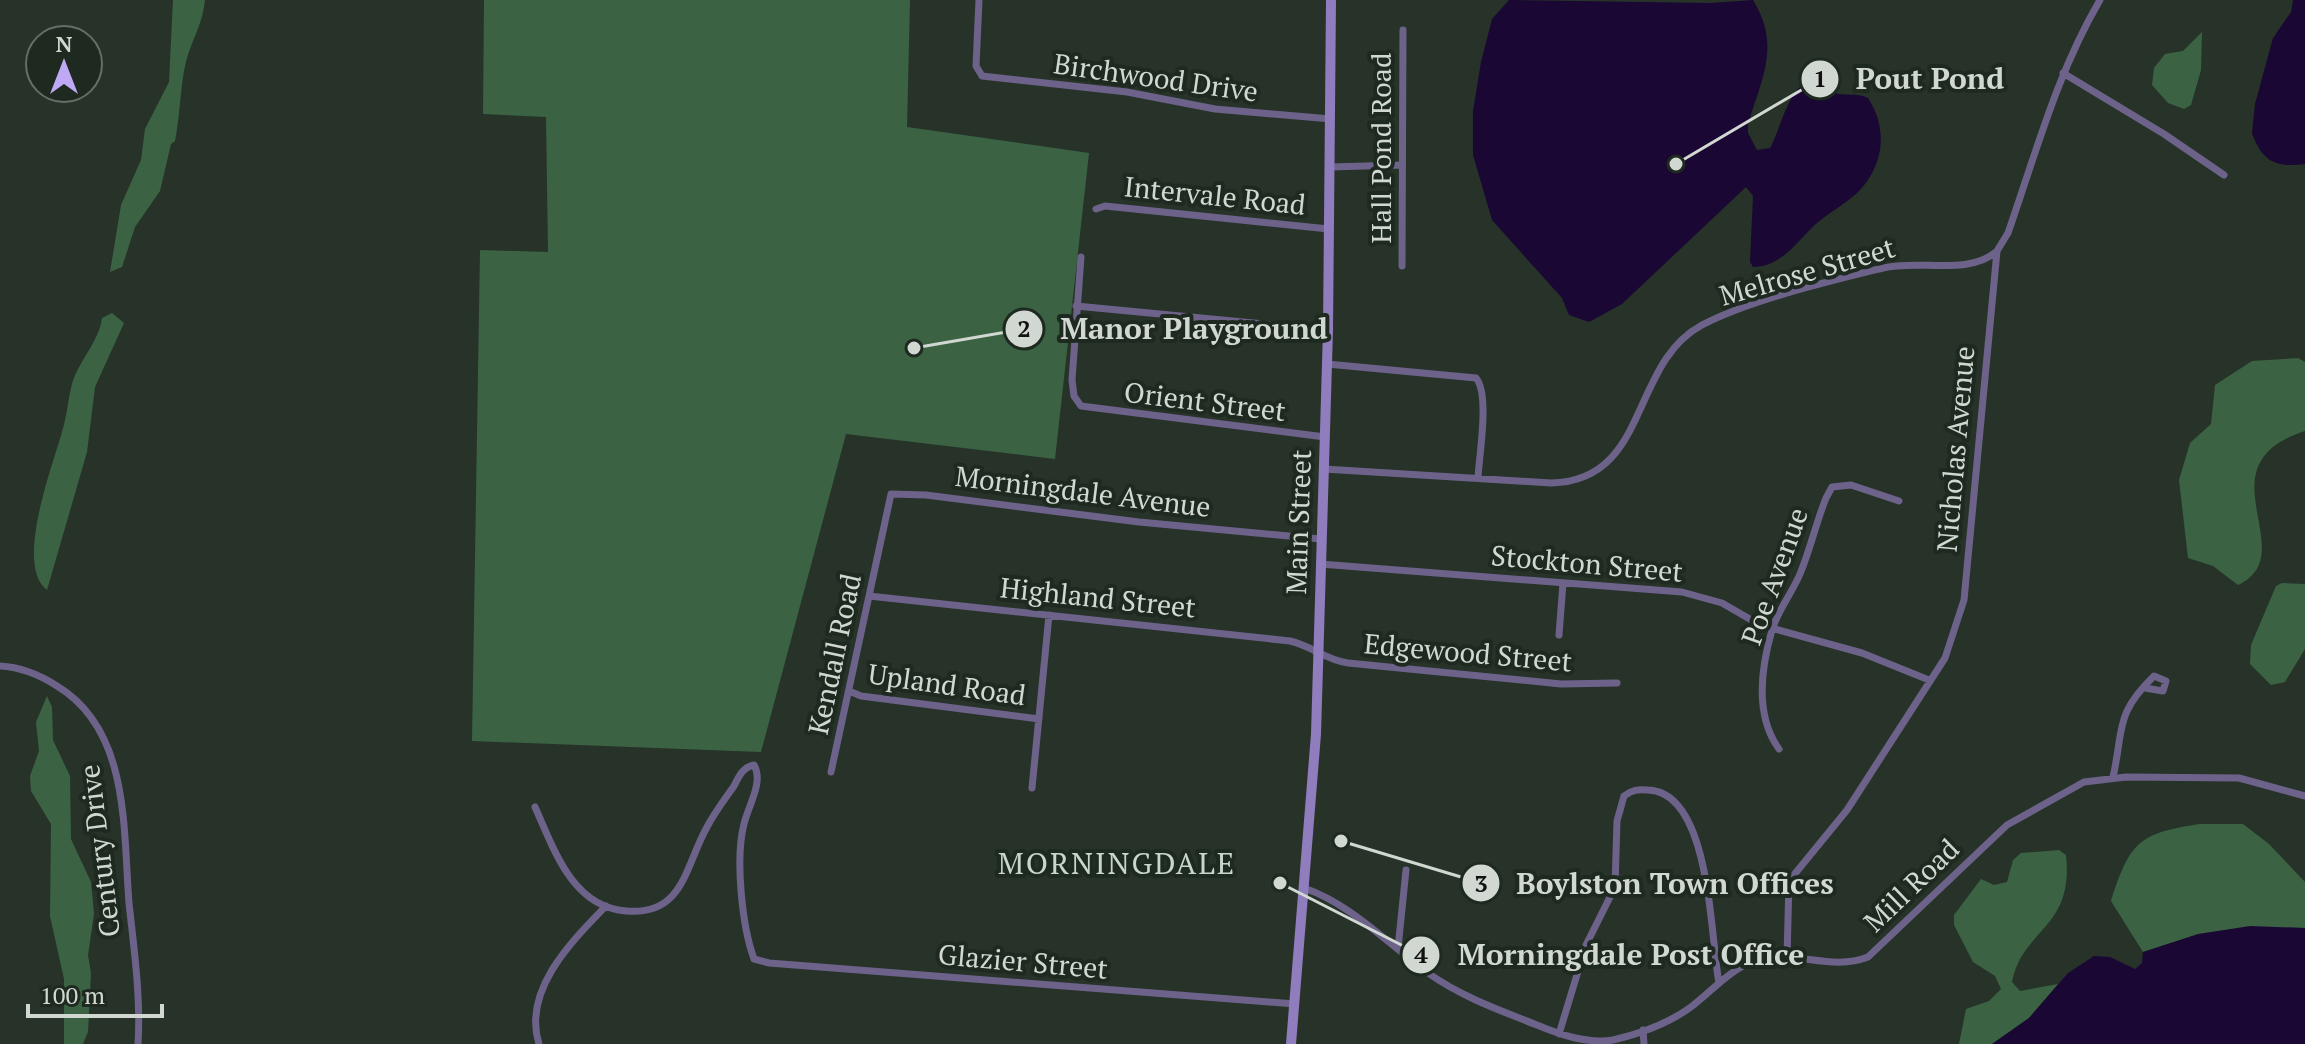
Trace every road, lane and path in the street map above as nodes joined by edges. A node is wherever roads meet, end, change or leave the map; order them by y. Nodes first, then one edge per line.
1 (979, 0) edge
2 (1331, 0) edge
3 (2100, 0) edge
4 (1403, 30) dead end
5 (2063, 73) junction
6 (1331, 119) junction
7 (1400, 165) junction
8 (1330, 167) junction
9 (2224, 175) dead end
10 (1096, 209) dead end
11 (1329, 229) junction
12 (1997, 251) junction
13 (1081, 257) dead end
14 (1402, 266) dead end
15 (1076, 306) junction
16 (1328, 330) junction
17 (1327, 364) junction
18 (1325, 437) junction
19 (1324, 469) junction
20 (1478, 478) junction
21 (1899, 501) dead end
22 (1321, 539) junction
23 (879, 544) joint
24 (1320, 564) junction
25 (1563, 583) junction
26 (869, 596) junction
27 (1049, 615) junction
28 (1773, 628) junction
29 (1559, 635) dead end
30 (1318, 653) junction
31 (0, 666) edge
32 (1929, 680) junction
33 (1617, 683) dead end
34 (2145, 688) dead end
35 (849, 691) junction
36 (1039, 719) junction
37 (1779, 749) dead end
38 (831, 772) dead end
39 (2113, 777) junction
40 (1032, 788) dead end
41 (2305, 796) edge
42 (535, 807) dead end
43 (1406, 870) dead end
44 (1304, 888) junction
45 (606, 906) junction
46 (1398, 948) junction
47 (1787, 958) junction
48 (1719, 983) junction
49 (1295, 1004) junction
50 (1643, 1030) junction
51 (1559, 1034) junction
52 (138, 1044) edge
53 (539, 1044) edge
54 (1291, 1044) edge
55 (1644, 1044) edge

1 - 6 street, Birchwood Drive
2 - 6 main road, Main Street
3 - 5 street, Nicholas Avenue
4 - 7 street, Hall Pond Road
5 - 9 street
5 - 12 street, Nicholas Avenue
6 - 8 main road, Main Street
7 - 8 street
7 - 14 street, Hall Pond Road
8 - 11 main road, Main Street
10 - 11 street, Intervale Road
11 - 16 main road, Main Street
12 - 20 street, Melrose Street
12 - 32 street, Nicholas Avenue
13 - 15 street
15 - 16 street
15 - 18 street, Orient Street
16 - 17 main road, Main Street
17 - 18 main road, Main Street
17 - 20 street
18 - 19 main road, Main Street
19 - 20 street, Melrose Street
19 - 22 main road, Main Street
21 - 28 street, Poe Avenue
22 - 23 street, Morningdale Avenue
22 - 24 main road, Main Street
23 - 26 street, Kendall Road
24 - 25 street, Stockton Street
24 - 30 main road, Main Street
25 - 28 street, Stockton Street
25 - 29 street
26 - 27 street, Highland Street
26 - 35 street, Kendall Road
27 - 30 street, Highland Street
27 - 36 street
28 - 32 street, Stockton Street
28 - 37 street, Poe Avenue
30 - 33 street, Edgewood Street
30 - 44 main road, Main Street
31 - 52 street, Century Drive
32 - 47 street, Nicholas Avenue
34 - 39 street
35 - 36 street, Upland Road
35 - 38 street, Kendall Road
36 - 40 street
39 - 41 street, Mill Road
39 - 47 street, Mill Road
42 - 45 street
43 - 46 street
44 - 46 street, Mill Road
44 - 49 main road, Main Street
45 - 49 street, Glazier Street
45 - 53 street
46 - 51 street, Mill Road
47 - 48 street, Mill Road
48 - 50 street, Mill Road
48 - 51 street
49 - 54 main road, Main Street
50 - 51 street, Mill Road
50 - 55 street

